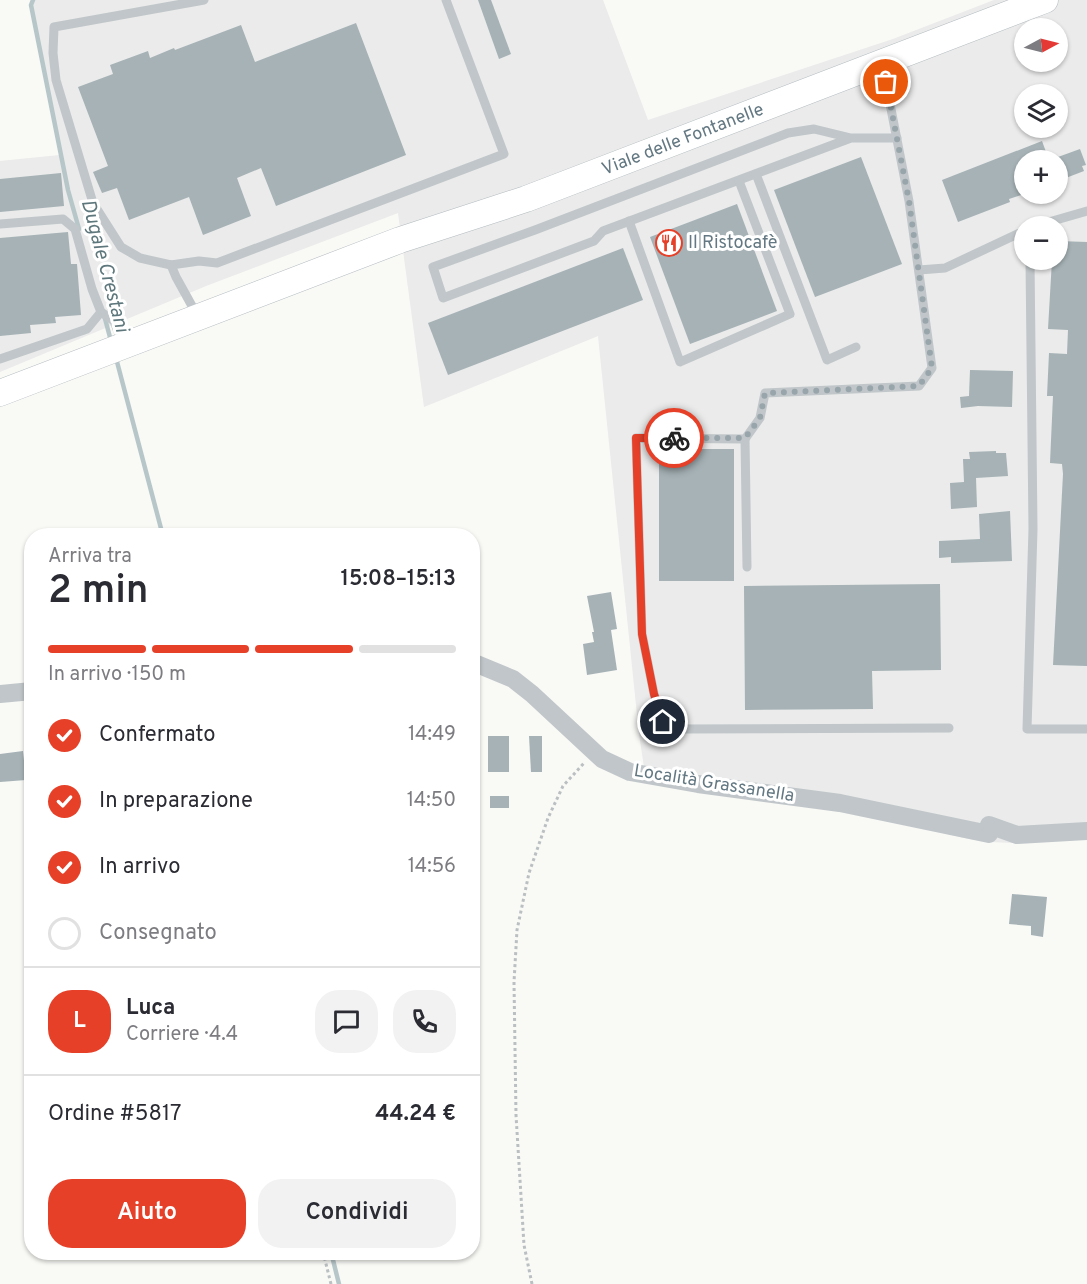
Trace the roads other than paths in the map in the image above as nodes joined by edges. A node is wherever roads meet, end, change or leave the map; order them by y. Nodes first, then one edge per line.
1 (204, 0) edge
2 (446, 0) edge
3 (1045, 0) edge
4 (882, 63) junction
5 (851, 138) junction
6 (897, 138) junction
7 (756, 174) junction
8 (739, 181) junction
9 (1087, 211) edge
10 (1068, 216) edge
11 (628, 221) junction
12 (0, 224) edge
13 (1014, 236) edge
14 (171, 265) junction
15 (918, 270) junction
16 (1030, 270) edge
17 (101, 312) junction
18 (198, 317) junction
19 (123, 345) junction
20 (856, 348) dead end
21 (0, 359) edge
22 (0, 393) edge
23 (745, 438) junction
24 (747, 567) dead end
25 (480, 665) edge
26 (24, 692) edge
27 (0, 694) edge
28 (949, 728) dead end
29 (1087, 729) edge
30 (1087, 831) edge

1 - 14 lane
2 - 14 lane
3 - 4 main road, Viale delle Fontanelle
4 - 6 lane
4 - 18 main road, Viale delle Fontanelle
5 - 6 lane
5 - 7 lane
5 - 11 lane
6 - 15 lane
7 - 8 lane
7 - 20 lane
8 - 11 lane
8 - 11 lane
9 - 10 lane
12 - 17 lane
13 - 15 lane
14 - 18 lane
15 - 23 lane
16 - 29 lane
17 - 19 lane
17 - 21 lane
18 - 19 main road, Viale delle Fontanelle
19 - 22 main road, Viale delle Fontanelle
23 - 24 lane
23 - 28 lane
25 - 30 street, Località Grassanella
26 - 27 street

